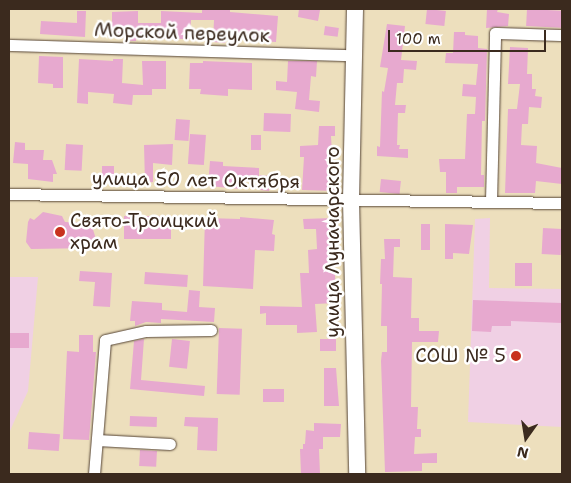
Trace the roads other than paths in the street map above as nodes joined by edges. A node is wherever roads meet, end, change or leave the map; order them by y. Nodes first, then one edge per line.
1 (355, 9) edge
2 (562, 35) edge
3 (9, 45) edge
4 (354, 55) junction
5 (9, 194) edge
6 (351, 200) junction
7 (491, 201) junction
8 (562, 203) edge
9 (211, 330) dead end
10 (97, 440) junction
11 (170, 444) dead end
12 (94, 474) edge
13 (357, 474) edge

1 - 4 street, улица Луначарского
2 - 7 street
3 - 4 street, Морской переулок
4 - 6 street, улица Луначарского
5 - 6 street, улица 50 лет Октября
6 - 7 street, улица 50 лет Октября
6 - 13 street, улица Луначарского
7 - 8 street, улица 50 лет Октября
9 - 10 street
10 - 11 street
10 - 12 street

